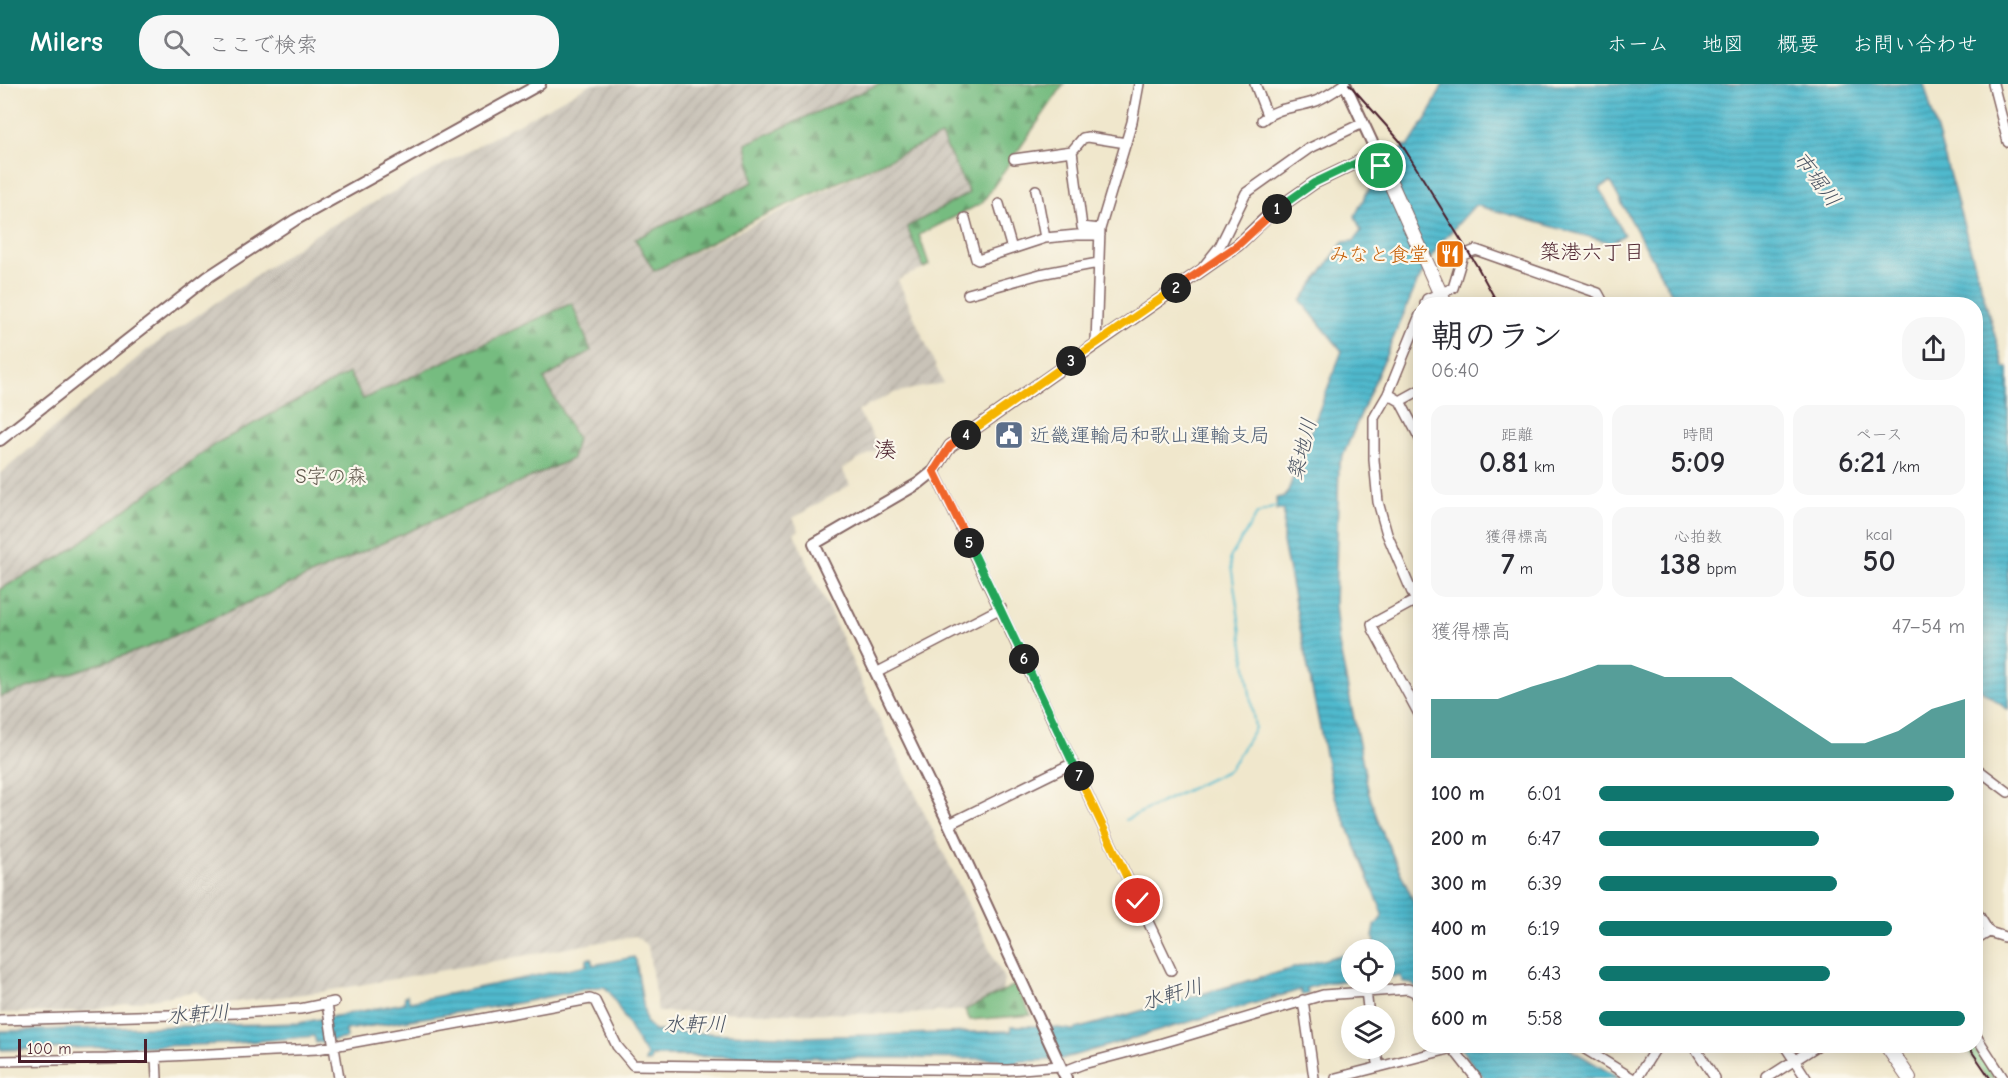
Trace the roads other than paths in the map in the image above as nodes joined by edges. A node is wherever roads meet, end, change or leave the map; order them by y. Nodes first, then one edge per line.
1 (1139, 84) edge
2 (1255, 84) edge
3 (1345, 84) edge
4 (1993, 84) edge
5 (533, 86) edge
6 (1363, 123) junction
7 (2008, 142) edge
8 (1126, 143) junction
9 (1072, 152) junction
10 (1014, 159) dead end
11 (1379, 160) junction
12 (1036, 190) dead end
13 (999, 204) dead end
14 (965, 218) dead end
15 (1100, 232) junction
16 (1045, 238) junction
17 (1012, 249) junction
18 (1098, 263) junction
19 (1201, 270) junction
20 (968, 294) dead end
21 (1441, 297) edge
22 (1444, 297) edge
23 (1600, 297) edge
24 (1413, 332) edge
25 (1096, 343) junction
26 (1388, 394) junction
27 (1413, 394) edge
28 (1400, 401) junction
29 (1413, 426) edge
30 (0, 440) edge
31 (934, 471) junction
32 (1413, 589) edge
33 (1413, 602) edge
34 (1001, 608) junction
35 (876, 673) junction
36 (1413, 703) edge
37 (1073, 763) junction
38 (1983, 773) edge
39 (2008, 792) edge
40 (949, 824) junction
41 (1983, 922) edge
42 (1989, 932) junction
43 (1983, 936) edge
44 (2008, 938) edge
45 (1171, 970) dead end
46 (1395, 990) edge
47 (1413, 991) edge
48 (1344, 993) edge
49 (1303, 1000) junction
50 (0, 1020) edge
51 (333, 1043) junction
52 (1983, 1047) edge
53 (1430, 1053) edge
54 (1457, 1053) edge
55 (1591, 1053) edge
56 (1653, 1053) edge
57 (1699, 1053) edge
58 (1790, 1053) edge
59 (1806, 1053) edge
60 (1892, 1053) edge
61 (156, 1057) junction
62 (1377, 1059) edge
63 (1795, 1060) junction
64 (0, 1061) edge
65 (1379, 1067) junction
66 (1061, 1070) edge
67 (1008, 1074) edge
68 (157, 1078) edge
69 (339, 1078) edge
70 (1314, 1078) edge
71 (1336, 1078) edge
72 (1476, 1078) edge
73 (1632, 1078) edge
74 (1637, 1078) edge
75 (1715, 1078) edge
76 (1767, 1078) edge
77 (1806, 1078) edge
78 (1909, 1078) edge
79 (2003, 1078) edge

1 - 8 street
2 - 3 street
3 - 6 street
4 - 7 street
5 - 30 street
6 - 11 street
6 - 19 street
8 - 9 street
8 - 15 street
9 - 10 street
9 - 15 street
11 - 19 street
11 - 21 main road
12 - 16 street
13 - 17 street
14 - 17 street
15 - 16 street
15 - 18 street
16 - 17 street
18 - 20 street
18 - 25 street
19 - 25 street
22 - 23 street
24 - 26 street
25 - 31 street
26 - 28 street
26 - 32 street
27 - 28 street
28 - 29 street
31 - 34 street
31 - 35 street
33 - 36 street
34 - 35 street
34 - 37 street
35 - 40 street
37 - 40 street
37 - 45 street
38 - 39 street
40 - 66 street
41 - 42 street
42 - 43 street
42 - 44 street
46 - 47 street
48 - 49 street
49 - 66 street
49 - 70 street
50 - 51 street
51 - 61 street
51 - 67 street
51 - 69 street
52 - 79 street
53 - 65 street
54 - 72 street
55 - 73 street
56 - 74 street
57 - 75 street
58 - 63 street
59 - 63 street
60 - 78 main road
61 - 64 street
61 - 68 street
62 - 65 street
63 - 76 street
63 - 77 street
65 - 71 street
66 - 67 street

